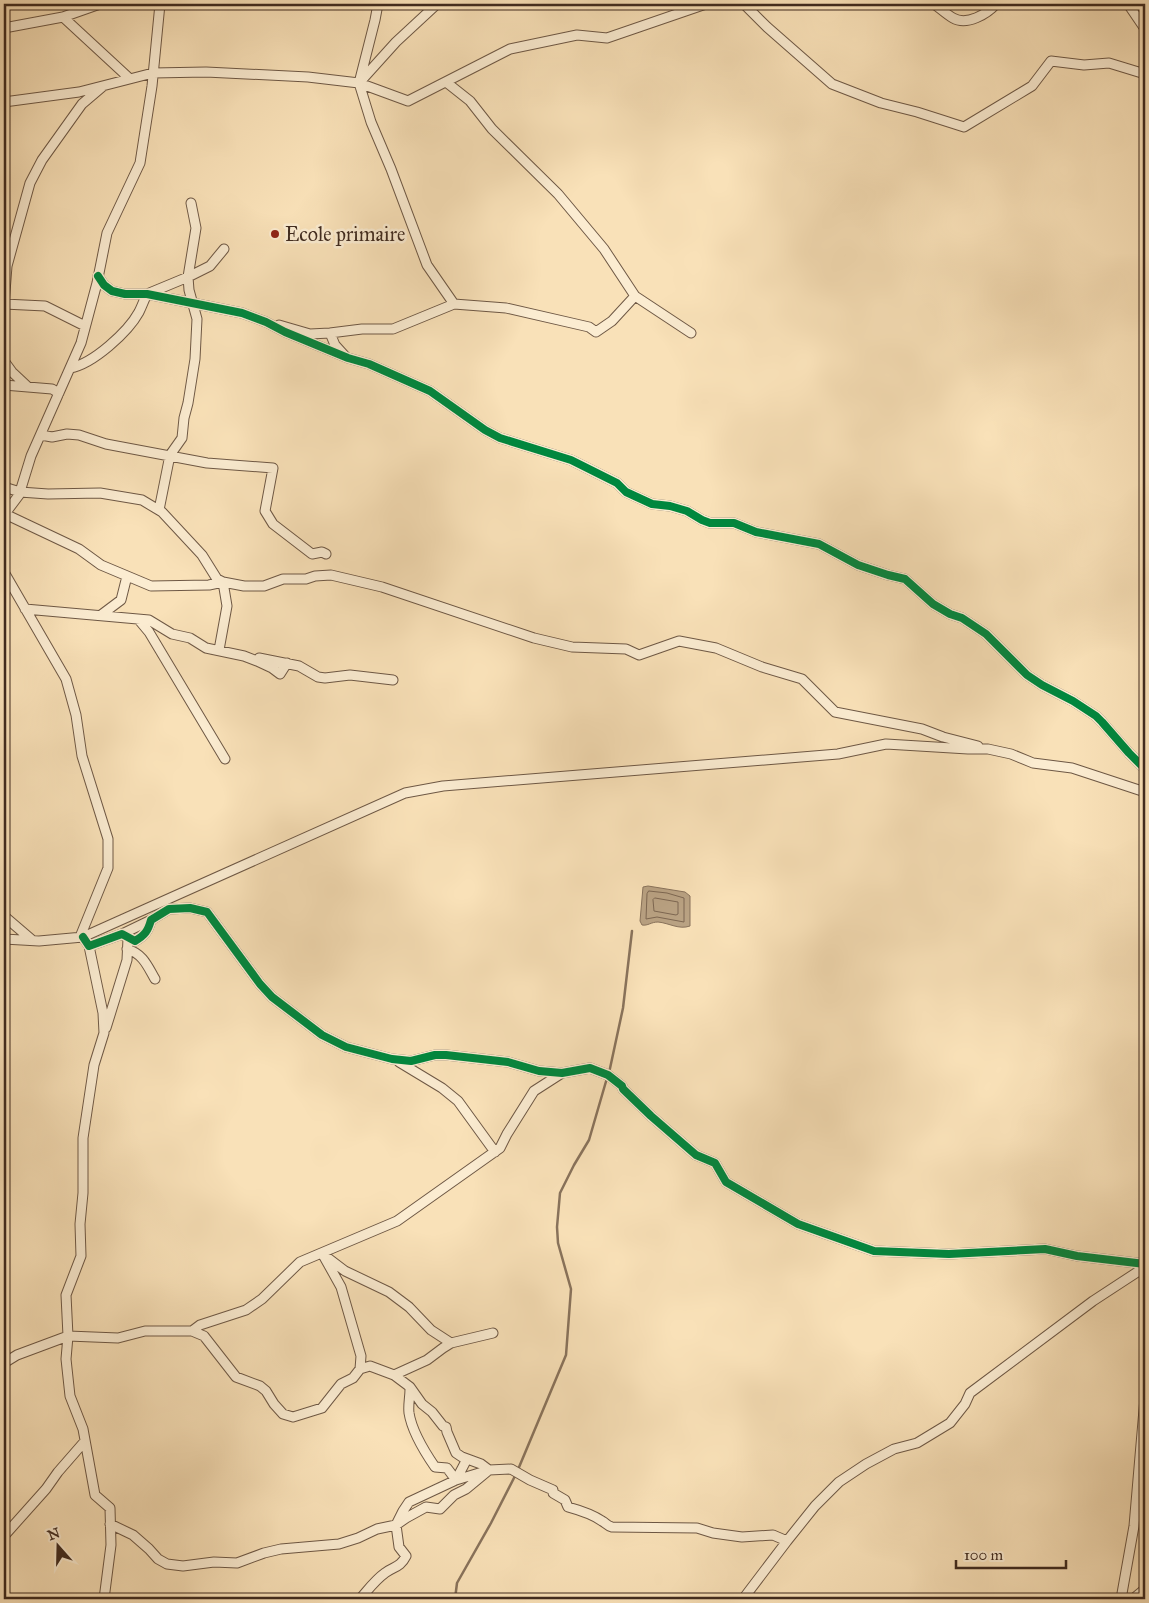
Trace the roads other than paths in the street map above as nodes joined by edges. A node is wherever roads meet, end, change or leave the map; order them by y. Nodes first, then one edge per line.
1 (100, 4) edge
2 (160, 4) edge
3 (378, 4) edge
4 (437, 4) edge
5 (706, 4) edge
6 (744, 4) edge
7 (934, 4) edge
8 (996, 4) edge
9 (1128, 4) edge
10 (64, 17) junction
11 (4, 28) edge
12 (1145, 30) edge
13 (153, 73) junction
14 (1145, 74) edge
15 (129, 78) junction
16 (446, 82) junction
17 (359, 83) junction
18 (104, 85) junction
19 (4, 102) edge
20 (191, 202) dead end
21 (224, 249) dead end
22 (98, 276) junction
23 (188, 277) junction
24 (147, 294) junction
25 (635, 296) junction
26 (192, 302) junction
27 (4, 304) edge
28 (454, 304) junction
29 (266, 322) junction
30 (85, 326) junction
31 (691, 333) dead end
32 (330, 334) junction
33 (348, 358) junction
34 (4, 360) edge
35 (70, 368) junction
36 (4, 385) edge
37 (28, 387) junction
38 (59, 393) junction
39 (40, 435) junction
40 (170, 455) junction
41 (4, 487) edge
42 (20, 492) junction
43 (158, 510) junction
44 (4, 515) edge
45 (326, 554) dead end
46 (4, 572) edge
47 (127, 576) junction
48 (223, 582) junction
49 (25, 609) junction
50 (101, 615) junction
51 (139, 620) junction
52 (219, 650) junction
53 (393, 680) dead end
54 (988, 749) junction
55 (225, 759) dead end
56 (1145, 768) edge
57 (1145, 792) edge
58 (4, 916) edge
59 (128, 916) junction
60 (125, 936) junction
61 (81, 937) junction
62 (4, 939) edge
63 (32, 940) junction
64 (89, 946) junction
65 (127, 954) junction
66 (155, 979) dead end
67 (104, 1034) junction
68 (392, 1059) junction
69 (562, 1073) junction
70 (495, 1152) junction
71 (322, 1254) junction
72 (1145, 1266) edge
73 (192, 1332) junction
74 (493, 1333) dead end
75 (68, 1336) junction
76 (451, 1343) junction
77 (4, 1363) edge
78 (360, 1370) junction
79 (394, 1375) junction
80 (410, 1387) junction
81 (1145, 1398) edge
82 (85, 1441) junction
83 (467, 1459) junction
84 (489, 1470) junction
85 (456, 1480) junction
86 (110, 1524) junction
87 (396, 1525) junction
88 (4, 1536) edge
89 (787, 1541) junction
90 (1145, 1590) edge
91 (4, 1598) edge
92 (12, 1599) edge
93 (104, 1599) edge
94 (360, 1599) edge
95 (743, 1599) edge
96 (1121, 1599) edge
97 (1132, 1599) edge

1 - 10 street
2 - 13 street
3 - 17 street
4 - 17 street
5 - 16 street
6 - 14 street
7 - 8 street
9 - 12 street
10 - 11 street
10 - 15 street
13 - 15 street
13 - 17 street
13 - 22 street
15 - 18 street
16 - 17 street
16 - 25 street
17 - 28 street
18 - 19 street
18 - 27 street
20 - 23 street
21 - 23 street
22 - 24 street
22 - 30 street
23 - 24 street
23 - 26 street
24 - 26 street
24 - 35 street
25 - 28 street
25 - 31 street
26 - 29 street
26 - 40 street
27 - 30 street
28 - 32 street
29 - 32 street
29 - 33 street
30 - 35 street
32 - 33 street
33 - 56 street
34 - 37 street
35 - 38 street
36 - 37 street
37 - 38 street
38 - 39 street
39 - 40 street
39 - 42 street
40 - 43 street
40 - 45 street
41 - 42 street
42 - 43 street
42 - 44 street
43 - 48 street
44 - 47 street
46 - 49 street
47 - 48 street
47 - 50 street
48 - 52 street
48 - 54 street
49 - 50 street
49 - 61 street
50 - 51 street
51 - 52 street
51 - 55 street
52 - 53 street
54 - 57 street
54 - 59 street
58 - 63 street
59 - 60 street
59 - 61 street
60 - 64 street
60 - 65 street
60 - 68 street
61 - 63 street
61 - 64 street
62 - 63 street
64 - 67 street
65 - 66 street
65 - 67 street
67 - 75 street
68 - 69 street
68 - 70 street
69 - 70 street
69 - 72 street
70 - 71 street
71 - 73 street
71 - 76 street
71 - 78 street
72 - 89 street
73 - 75 street
73 - 78 street
74 - 76 street
75 - 77 street
75 - 82 street
76 - 79 street
78 - 79 street
79 - 80 street
80 - 83 street
80 - 85 street
81 - 96 street
82 - 86 street
82 - 88 street
83 - 84 street
83 - 85 street
84 - 85 street
84 - 87 street
84 - 89 street
85 - 87 street
86 - 87 street
86 - 93 street
87 - 94 street
89 - 95 street
90 - 97 street
91 - 92 street

